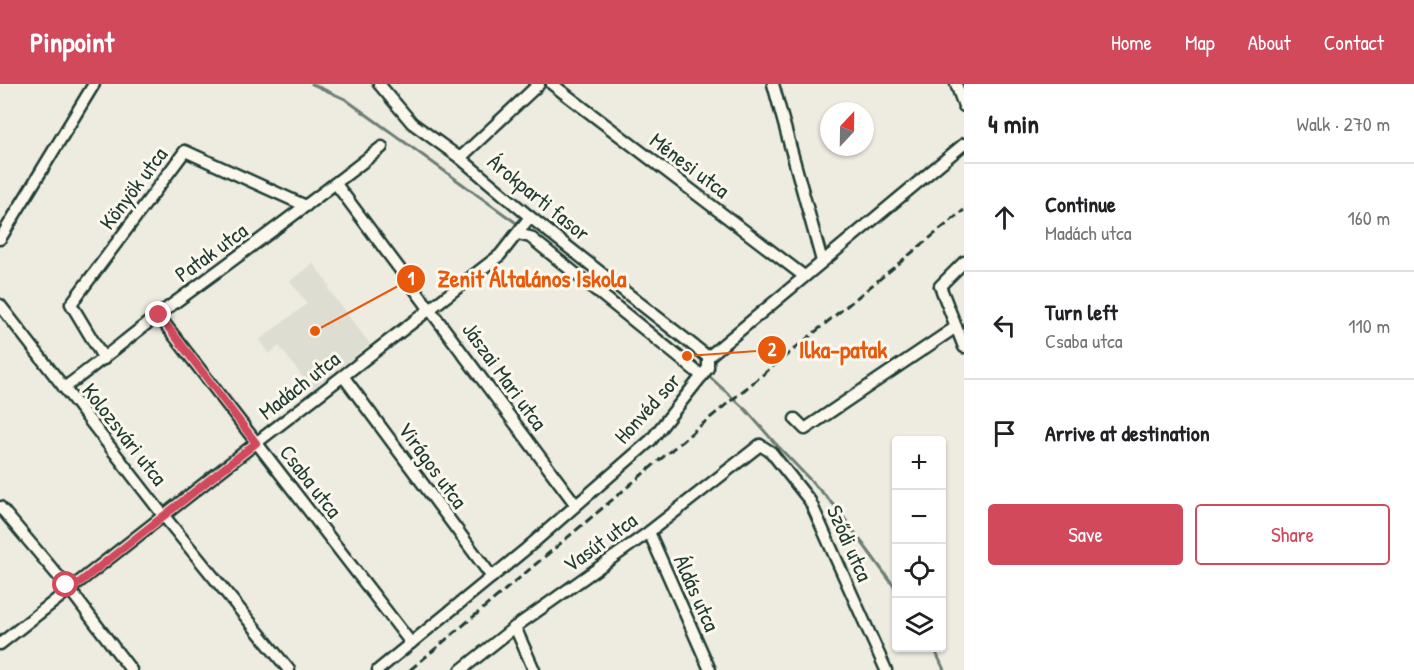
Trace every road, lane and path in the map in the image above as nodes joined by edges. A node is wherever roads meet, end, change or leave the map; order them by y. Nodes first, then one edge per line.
1 (94, 84) edge
2 (379, 84) edge
3 (539, 84) edge
4 (552, 84) edge
5 (773, 84) edge
6 (956, 84) edge
7 (964, 106) edge
8 (964, 144) edge
9 (382, 147) dead end
10 (460, 158) junction
11 (336, 184) junction
12 (306, 206) junction
13 (524, 226) junction
14 (0, 239) edge
15 (822, 261) junction
16 (964, 262) edge
17 (804, 276) junction
18 (0, 304) edge
19 (431, 308) junction
20 (159, 315) junction
21 (956, 327) junction
22 (964, 347) edge
23 (104, 359) junction
24 (705, 369) junction
25 (344, 376) junction
26 (64, 388) junction
27 (795, 418) dead end
28 (256, 443) junction
29 (760, 445) joint
30 (576, 505) junction
31 (0, 507) edge
32 (164, 516) junction
33 (649, 532) junction
34 (492, 577) junction
35 (70, 590) junction
36 (515, 627) junction
37 (411, 643) junction
38 (0, 644) edge
39 (131, 670) edge
40 (289, 670) edge
41 (378, 670) edge
42 (461, 670) edge
43 (534, 670) edge
44 (710, 670) edge
45 (886, 670) edge

1 - 14 street
2 - 10 street, Árokparti fasor
3 - 10 street
4 - 17 street, Ménesi utca
5 - 15 street
6 - 7 street
8 - 15 street, Honvéd sor
9 - 11 street, Patak utca
10 - 13 street, Árokparti fasor
11 - 12 street, Patak utca
11 - 19 street, Jászai Mari utca
12 - 20 street, Patak utca
12 - 23 street, Könyök utca
13 - 19 street, Madách utca
13 - 24 street, Árokparti fasor
13 - 24 street, Árokparti fasor
15 - 17 street, Honvéd sor
16 - 21 street
17 - 24 street, Honvéd sor
18 - 26 street, Kolozsvári utca
19 - 25 street, Madách utca
19 - 30 street, Jászai Mari utca
20 - 23 street, Patak utca
20 - 28 street, Csaba utca
21 - 22 street
21 - 27 street
23 - 26 street, Patak utca
24 - 30 street, Honvéd sor
25 - 28 street, Madách utca
25 - 34 street, Virágos utca
26 - 32 street, Kolozsvári utca
28 - 32 street, Madách utca
28 - 37 street, Csaba utca
29 - 33 street, Vasút utca
29 - 45 street, Sződi utca
30 - 34 street, Honvéd sor
31 - 35 street
32 - 35 street, Madách utca
32 - 40 street, Kolozsvári utca
33 - 36 street, Vasút utca
33 - 44 street, Áldás utca
34 - 37 street, Honvéd sor
35 - 38 street, Madách utca
35 - 39 street
36 - 42 street, Vasút utca
36 - 43 street
37 - 41 street, Honvéd sor

